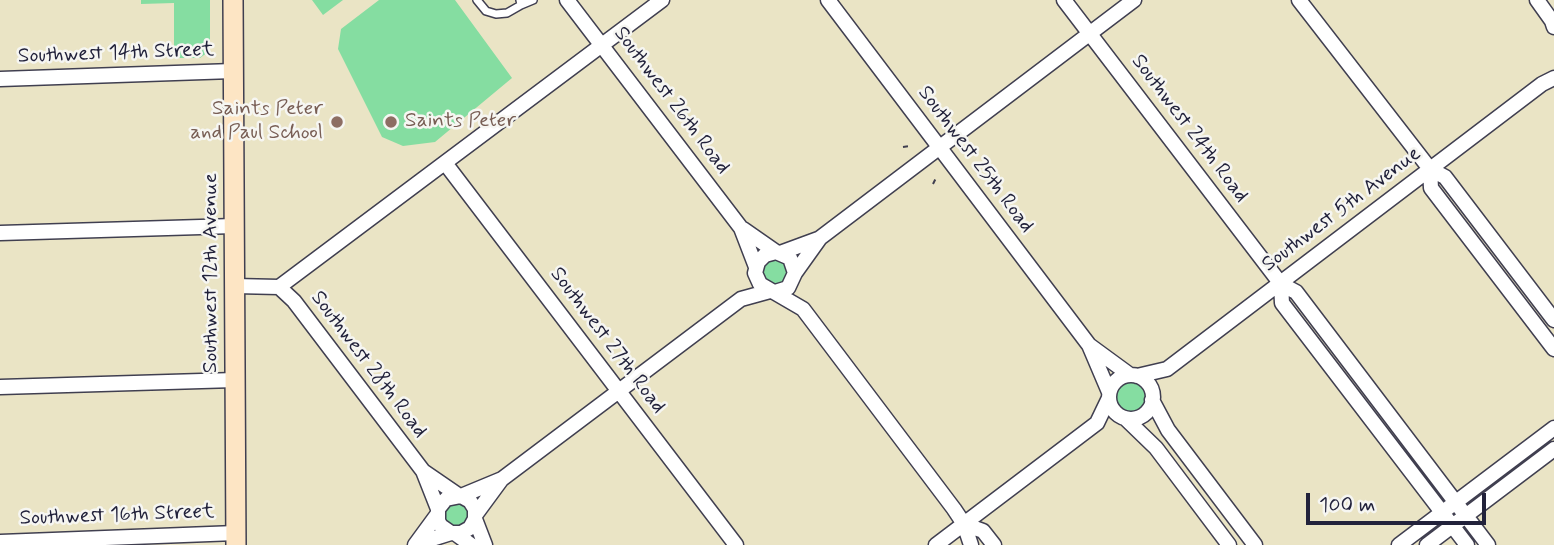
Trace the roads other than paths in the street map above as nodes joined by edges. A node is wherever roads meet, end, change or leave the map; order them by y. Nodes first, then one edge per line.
1 (233, 0) edge
2 (477, 0) edge
3 (533, 0) edge
4 (567, 0) edge
5 (662, 0) edge
6 (828, 0) edge
7 (1065, 0) edge
8 (1134, 0) edge
9 (1299, 0) edge
10 (1537, 0) edge
11 (520, 2) edge
12 (1553, 23) edge
13 (1090, 34) junction
14 (602, 45) junction
15 (1554, 68) edge
16 (233, 72) junction
17 (0, 79) edge
18 (1548, 81) edge
19 (938, 148) junction
20 (445, 163) junction
21 (1430, 169) junction
22 (234, 226) junction
23 (741, 228) junction
24 (0, 233) edge
25 (820, 238) junction
26 (778, 252) junction
27 (755, 270) junction
28 (795, 275) junction
29 (1280, 284) junction
30 (235, 286) junction
31 (279, 287) junction
32 (773, 291) junction
33 (741, 299) junction
34 (803, 309) junction
35 (1554, 320) edge
36 (1090, 345) junction
37 (1554, 349) edge
38 (1167, 369) junction
39 (1134, 376) junction
40 (235, 380) junction
41 (0, 387) edge
42 (618, 391) junction
43 (1109, 395) junction
44 (1152, 398) junction
45 (1124, 418) junction
46 (1097, 423) junction
47 (1554, 428) edge
48 (1554, 449) edge
49 (423, 471) junction
50 (502, 479) junction
51 (459, 496) junction
52 (1455, 501) junction
53 (438, 512) junction
54 (1441, 512) junction
55 (1466, 515) junction
56 (475, 517) junction
57 (964, 524) junction
58 (1452, 526) junction
59 (453, 533) junction
60 (236, 539) edge
61 (0, 542) edge
62 (416, 545) edge
63 (471, 545) edge
64 (485, 545) edge
65 (736, 545) edge
66 (936, 545) edge
67 (971, 545) edge
68 (994, 545) edge
69 (1229, 545) edge
70 (1255, 545) edge
71 (1399, 545) edge
72 (1427, 545) edge
73 (1467, 545) edge
74 (1488, 545) edge

1 - 16 main road, Southwest 12th Avenue
2 - 11 lane
3 - 11 lane
4 - 14 street, Southwest 26th Road
5 - 14 street
6 - 19 street, Southwest 25th Road
7 - 13 street, Southwest 24th Road
8 - 13 street
9 - 21 street
10 - 12 street
13 - 19 street
13 - 29 street, Southwest 24th Road
14 - 20 street
14 - 23 street, Southwest 26th Road
15 - 18 street, Southwest 5th Avenue
16 - 17 street, Southwest 14th Street
16 - 22 main road, Southwest 12th Avenue
18 - 21 street, Southwest 5th Avenue
19 - 25 street
19 - 36 street, Southwest 25th Road
20 - 31 street
20 - 42 street, Southwest 27th Road
21 - 29 street, Southwest 5th Avenue
21 - 35 street
21 - 37 street
22 - 24 street
22 - 30 main road, Southwest 12th Avenue
23 - 26 street, Southwest 26th Road
23 - 27 street, Southwest 26th Road
25 - 26 street
25 - 28 street
26 - 27 street
26 - 28 street
27 - 32 street
27 - 33 street
28 - 32 street
28 - 34 street
29 - 38 street, Southwest 5th Avenue
29 - 52 street, Southwest 24th Road
29 - 54 street, Southwest 24th Road
30 - 31 street, Southwest 28th Road
30 - 40 main road, Southwest 12th Avenue
31 - 49 street, Southwest 28th Road
32 - 33 street
32 - 34 street
33 - 42 street
34 - 57 street
36 - 39 street, Southwest 25th Road
36 - 43 street, Southwest 25th Road
38 - 39 street, Southwest 5th Avenue
38 - 44 street, Southwest 5th Avenue
39 - 43 street
39 - 44 street
40 - 41 street
40 - 60 main road, Southwest 12th Avenue
42 - 50 street
42 - 65 street, Southwest 27th Road
43 - 45 street
43 - 46 street
44 - 45 street
44 - 70 street
45 - 46 street
45 - 69 street
46 - 57 street
47 - 52 street
48 - 55 street
49 - 51 street, Southwest 28th Road
49 - 53 street, Southwest 28th Road
50 - 51 street
50 - 56 street
51 - 53 street
51 - 56 street
52 - 54 street
52 - 55 street, Southwest 24th Road
53 - 59 street
53 - 62 street
54 - 58 street, Southwest 24th Road
54 - 71 street
55 - 58 street
55 - 74 street, Southwest 24th Road
56 - 59 street
56 - 64 street
57 - 66 street
57 - 67 street
57 - 68 street
58 - 72 street
58 - 73 street, Southwest 24th Road
59 - 62 street
59 - 63 street
60 - 61 street, Southwest 16th Street

